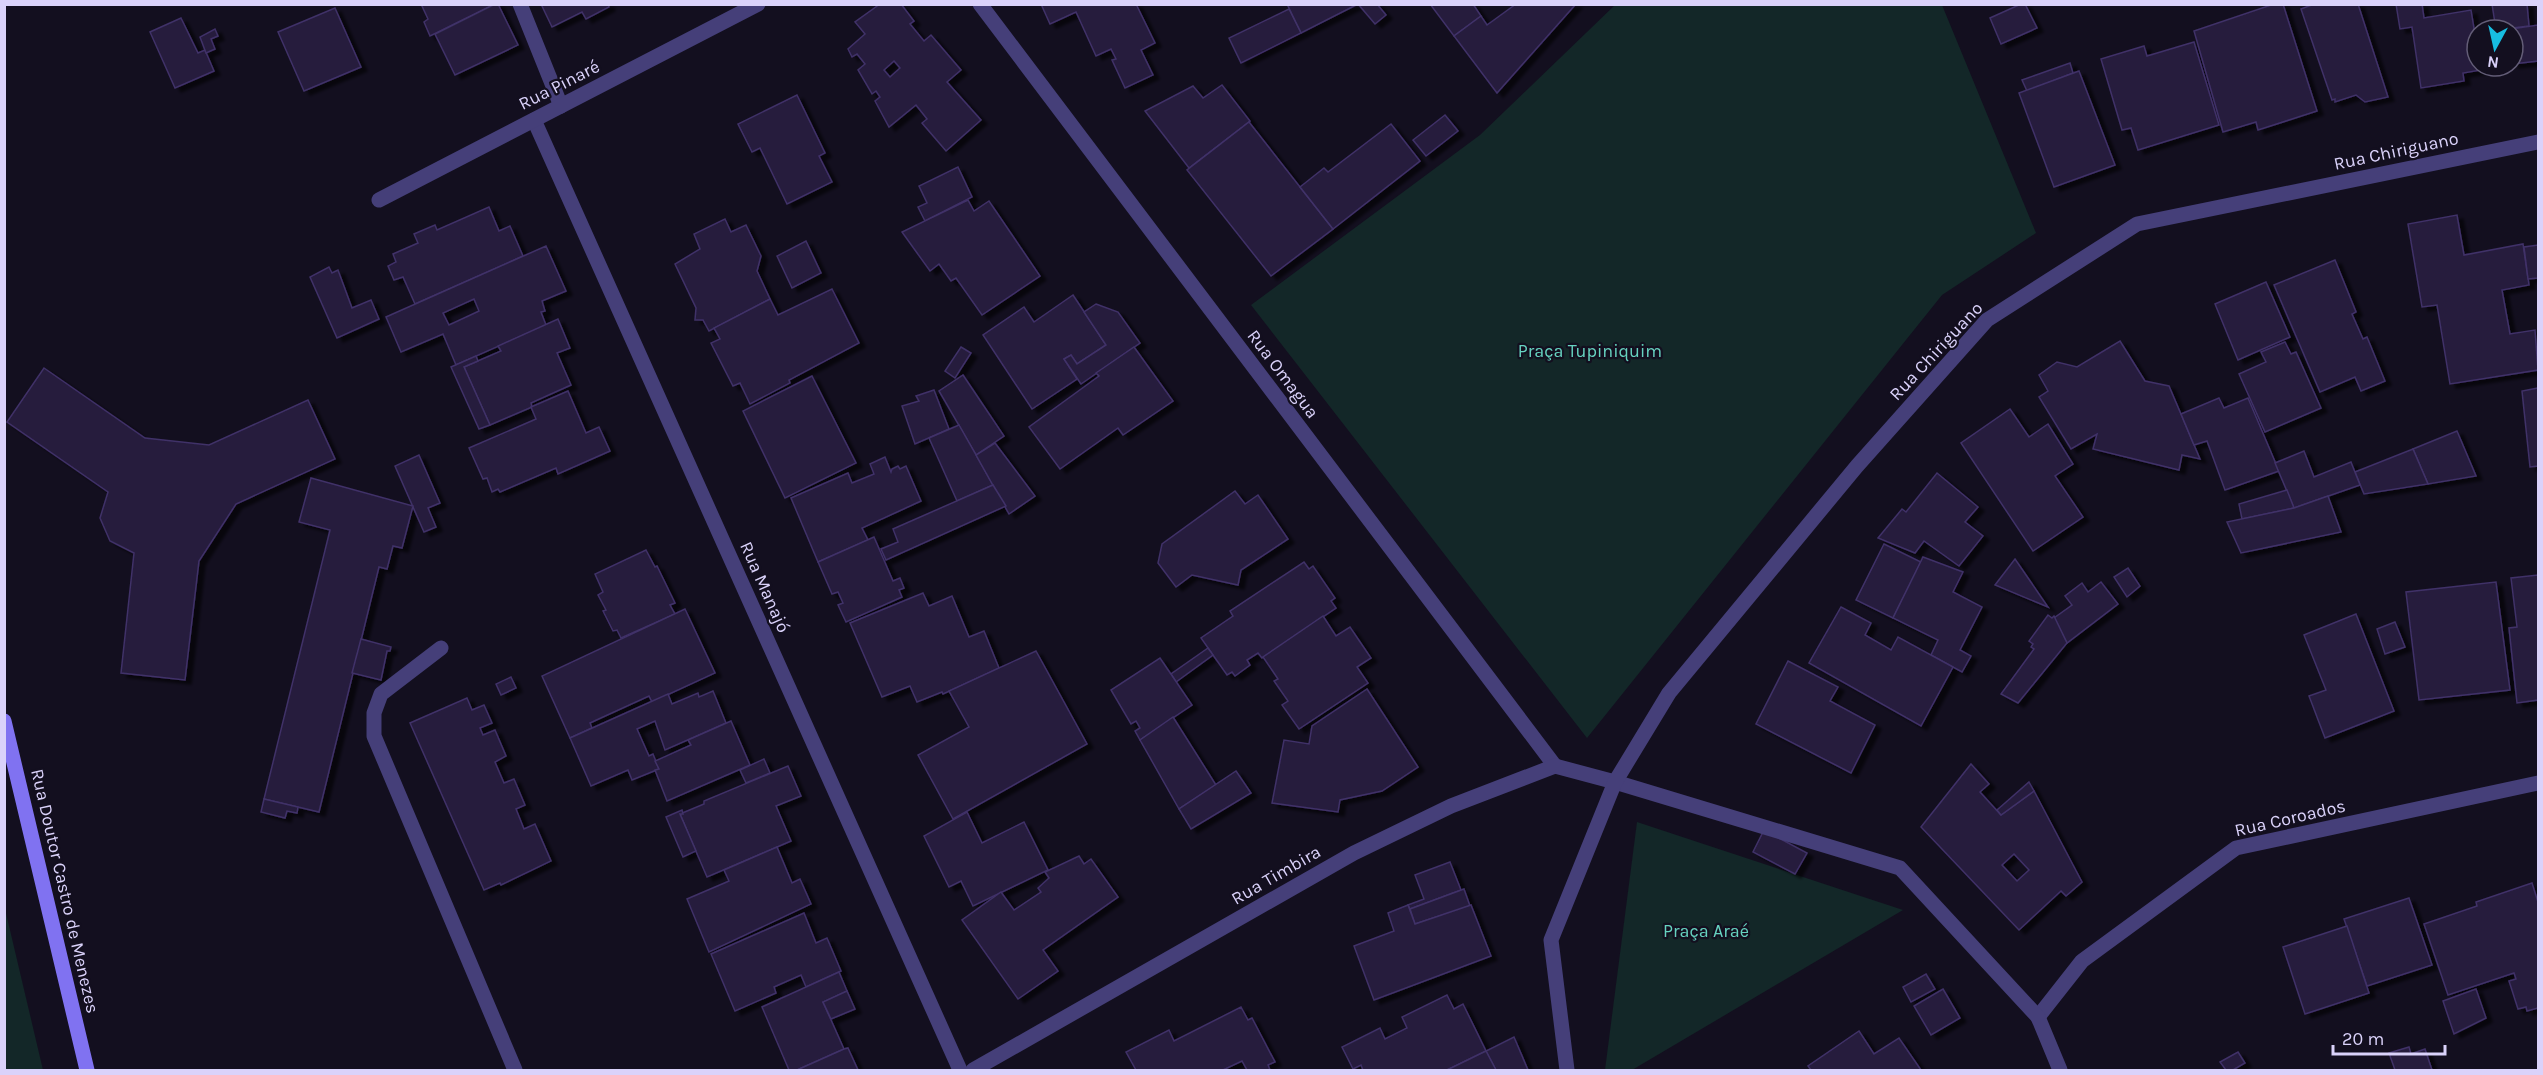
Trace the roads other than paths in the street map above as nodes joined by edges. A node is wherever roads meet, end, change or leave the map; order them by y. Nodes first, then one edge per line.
1 (520, 4) edge
2 (758, 4) edge
3 (980, 4) edge
4 (561, 106) junction
5 (534, 120) junction
6 (2538, 142) edge
7 (379, 200) dead end
8 (441, 648) dead end
9 (4, 721) edge
10 (1555, 766) junction
11 (1615, 782) junction
12 (2538, 783) edge
13 (2038, 1017) junction
14 (87, 1071) edge
15 (515, 1071) edge
16 (960, 1071) edge
17 (973, 1071) edge
18 (1567, 1071) edge
19 (2060, 1071) edge

1 - 4 street
2 - 4 street, Rua Pinaré
3 - 10 street, Rua Omagua
4 - 5 street, Rua Pinaré
5 - 7 street, Rua Pinaré
5 - 16 street, Rua Manajó
6 - 11 street, Rua Chiriguano
8 - 15 street
9 - 14 street, Rua Doutor Castro de Menezes
10 - 11 street
10 - 17 street, Rua Timbira
11 - 13 street
11 - 18 street
12 - 13 street, Rua Coroados
13 - 19 street

